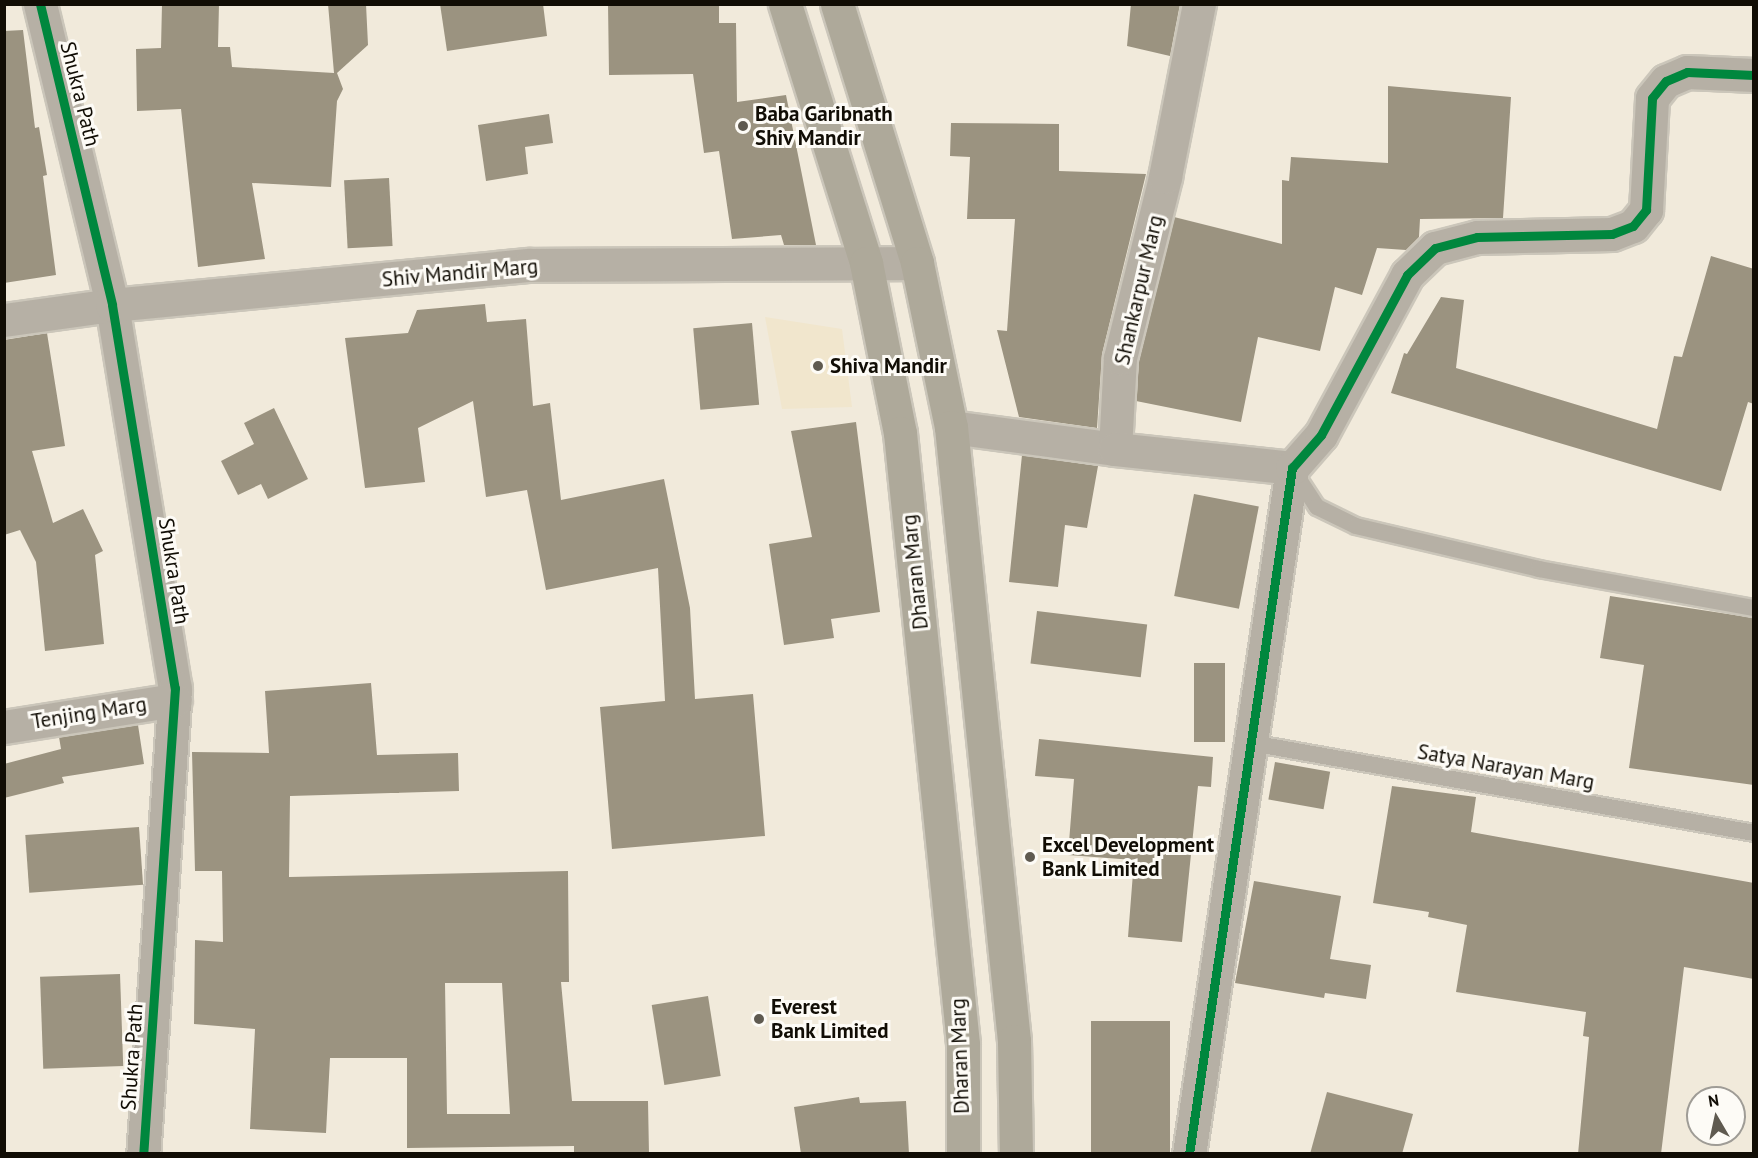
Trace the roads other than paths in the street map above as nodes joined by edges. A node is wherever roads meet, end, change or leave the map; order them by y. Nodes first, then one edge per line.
1 (40, 4) edge
2 (785, 4) edge
3 (837, 4) edge
4 (1199, 4) edge
5 (1754, 75) edge
6 (866, 263) junction
7 (917, 263) junction
8 (112, 305) junction
9 (4, 320) edge
10 (951, 427) junction
11 (1115, 449) junction
12 (1292, 468) junction
13 (1754, 608) edge
14 (175, 700) junction
15 (4, 727) edge
16 (1251, 742) junction
17 (1754, 833) edge
18 (143, 1154) edge
19 (963, 1154) edge
20 (1016, 1154) edge
21 (1189, 1154) edge

1 - 8 street, Shukra Path
2 - 6 main road, Dharan Marg
3 - 7 main road
4 - 11 street, Shankarpur Marg
5 - 12 street
6 - 7 street, Shiv Mandir Marg
6 - 8 street, Shiv Mandir Marg
6 - 19 main road, Dharan Marg
7 - 10 main road
8 - 9 street, Shiv Mandir Marg
8 - 14 street, Shukra Path
10 - 11 street
10 - 20 main road
11 - 12 street
12 - 13 lane
12 - 16 street
14 - 15 street, Tenjing Marg
14 - 18 street, Shukra Path
16 - 17 lane, Satya Narayan Marg
16 - 21 street

